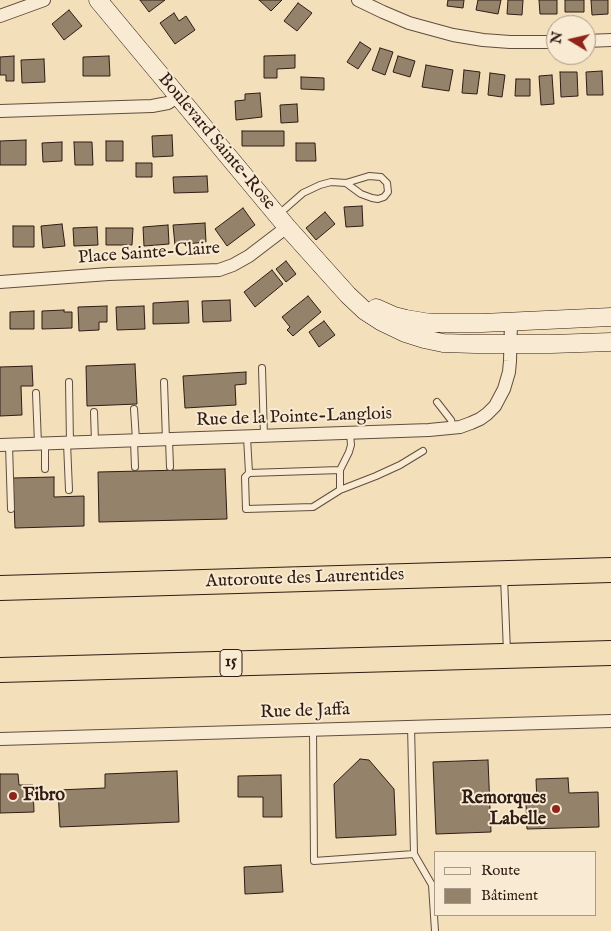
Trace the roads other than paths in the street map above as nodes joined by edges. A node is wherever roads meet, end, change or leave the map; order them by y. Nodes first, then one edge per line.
1 (44, 0) edge
2 (98, 0) edge
3 (358, 0) edge
4 (0, 16) edge
5 (611, 40) edge
6 (596, 41) edge
7 (546, 42) edge
8 (179, 96) junction
9 (0, 111) edge
10 (346, 183) junction
11 (282, 221) junction
12 (0, 282) edge
13 (336, 282) junction
14 (611, 317) edge
15 (511, 322) junction
16 (611, 342) edge
17 (511, 344) junction
18 (262, 368) dead end
19 (69, 382) dead end
20 (164, 382) dead end
21 (36, 393) dead end
22 (437, 402) dead end
23 (134, 409) dead end
24 (94, 412) dead end
25 (454, 428) junction
26 (350, 433) junction
27 (264, 436) junction
28 (247, 437) junction
29 (168, 440) junction
30 (135, 441) junction
31 (95, 442) junction
32 (69, 443) junction
33 (41, 444) junction
34 (4, 445) edge
35 (423, 451) dead end
36 (134, 467) dead end
37 (170, 467) dead end
38 (45, 469) dead end
39 (340, 470) junction
40 (249, 474) junction
41 (69, 490) dead end
42 (340, 490) junction
43 (11, 509) dead end
44 (611, 570) edge
45 (504, 573) junction
46 (0, 588) edge
47 (611, 652) edge
48 (507, 655) junction
49 (0, 670) edge
50 (611, 721) edge
51 (411, 726) junction
52 (314, 730) junction
53 (0, 739) edge
54 (414, 854) junction
55 (433, 885) edge
56 (434, 908) edge
57 (434, 916) edge
58 (435, 931) edge

1 - 4 street
2 - 8 street, Boulevard Sainte-Rose
3 - 7 street
5 - 6 street
8 - 9 street
8 - 11 street, Boulevard Sainte-Rose
10 - 10 lane
10 - 11 lane
11 - 12 street, Place Sainte-Claire
11 - 13 street, Boulevard Sainte-Rose
13 - 15 street, Boulevard Sainte-Rose
13 - 17 street, Boulevard Sainte-Rose
14 - 15 street, Boulevard Sainte-Rose
15 - 17 street, Rue de la Pointe-Langlois
16 - 17 street, Boulevard Sainte-Rose
17 - 25 street, Rue de la Pointe-Langlois
18 - 27 lane
19 - 32 lane
20 - 29 lane
21 - 33 lane
22 - 25 lane
23 - 30 lane
24 - 31 lane
25 - 26 street, Rue de la Pointe-Langlois
26 - 27 street, Rue de la Pointe-Langlois
26 - 39 lane
27 - 28 street, Rue de la Pointe-Langlois
28 - 29 street, Rue de la Pointe-Langlois
28 - 40 lane
29 - 30 street, Rue de la Pointe-Langlois
29 - 37 lane
30 - 31 street, Rue de la Pointe-Langlois
30 - 36 lane
31 - 32 street, Rue de la Pointe-Langlois
32 - 33 street, Rue de la Pointe-Langlois
32 - 41 lane
33 - 34 street, Rue de la Pointe-Langlois
33 - 38 lane
34 - 43 lane
35 - 42 lane
39 - 40 lane
39 - 42 lane
40 - 42 lane
44 - 45 highway, Autoroute des Laurentides
45 - 46 highway, Autoroute des Laurentides
45 - 48 lane
47 - 48 highway, 15
48 - 49 highway, 15
50 - 51 street, Rue de Jaffa
51 - 52 street, Rue de Jaffa
51 - 54 lane
52 - 53 street, Rue de Jaffa
52 - 54 lane
54 - 55 lane
55 - 56 lane
57 - 58 lane

